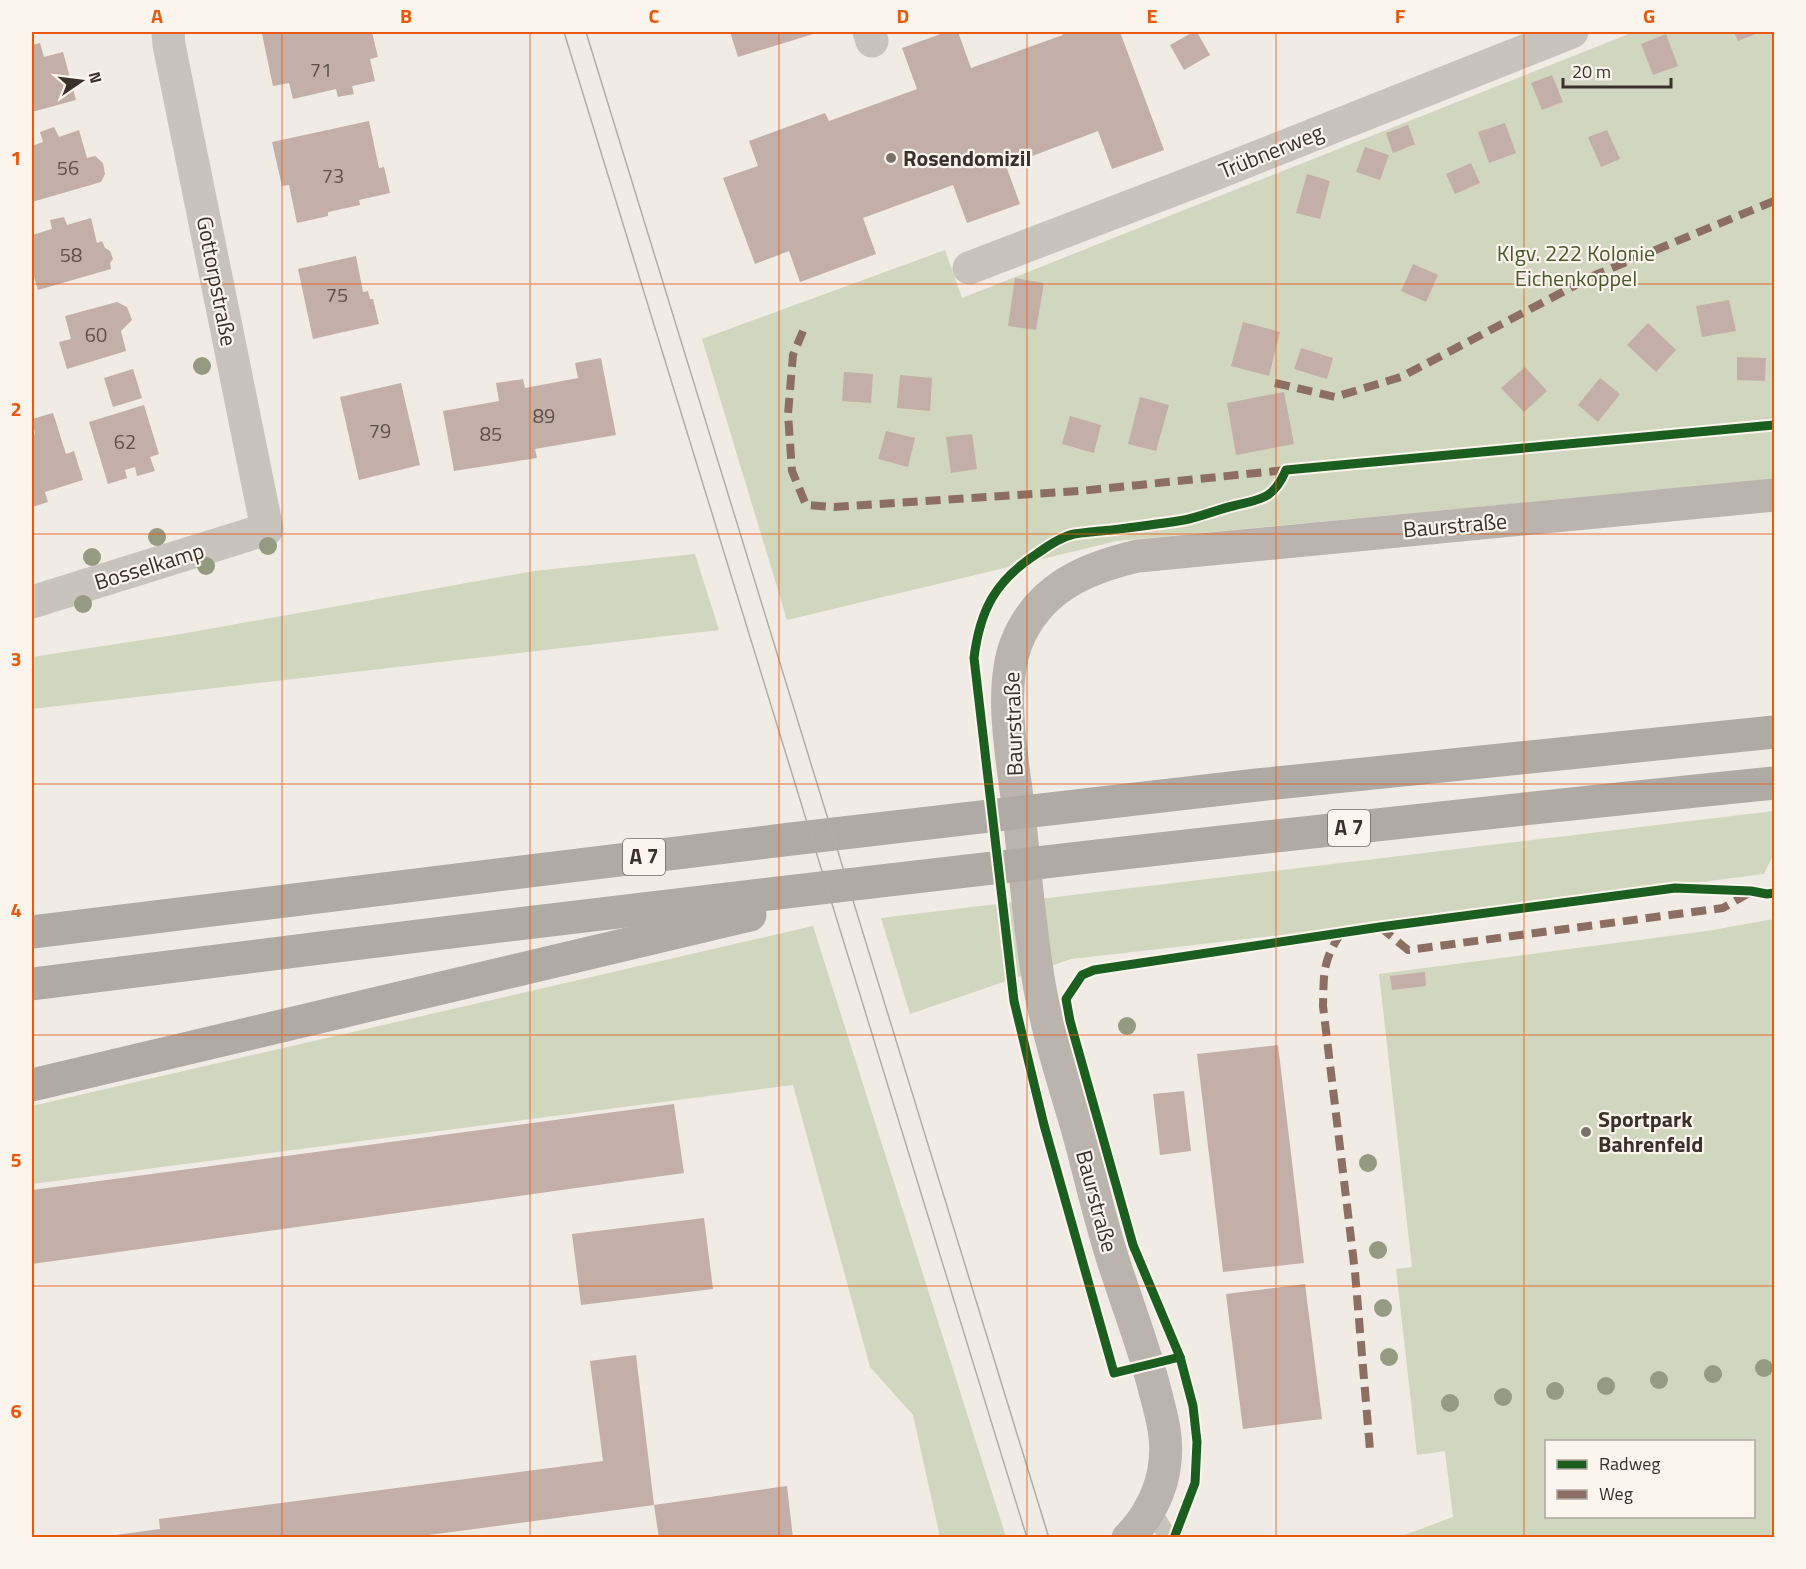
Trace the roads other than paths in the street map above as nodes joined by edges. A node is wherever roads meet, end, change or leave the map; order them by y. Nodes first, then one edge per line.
1 (168, 32) edge
2 (1572, 32) edge
3 (969, 268) dead end
4 (1774, 495) edge
5 (267, 530) joint
6 (32, 602) edge
7 (1774, 732) edge
8 (1774, 783) edge
9 (924, 875) junction
10 (32, 932) edge
11 (32, 984) edge
12 (32, 1085) edge
13 (1151, 1509) junction
14 (1128, 1538) edge
15 (1169, 1538) edge

1 - 5 street, Gottorpstraße
2 - 3 street, Trübnerweg
4 - 13 main road, Baurstraße
5 - 6 street, Bosselkamp
7 - 10 highway, A 7
8 - 9 highway, A 7
9 - 11 highway, A 7
9 - 12 highway
13 - 14 main road, Baurstraße
13 - 15 lane

